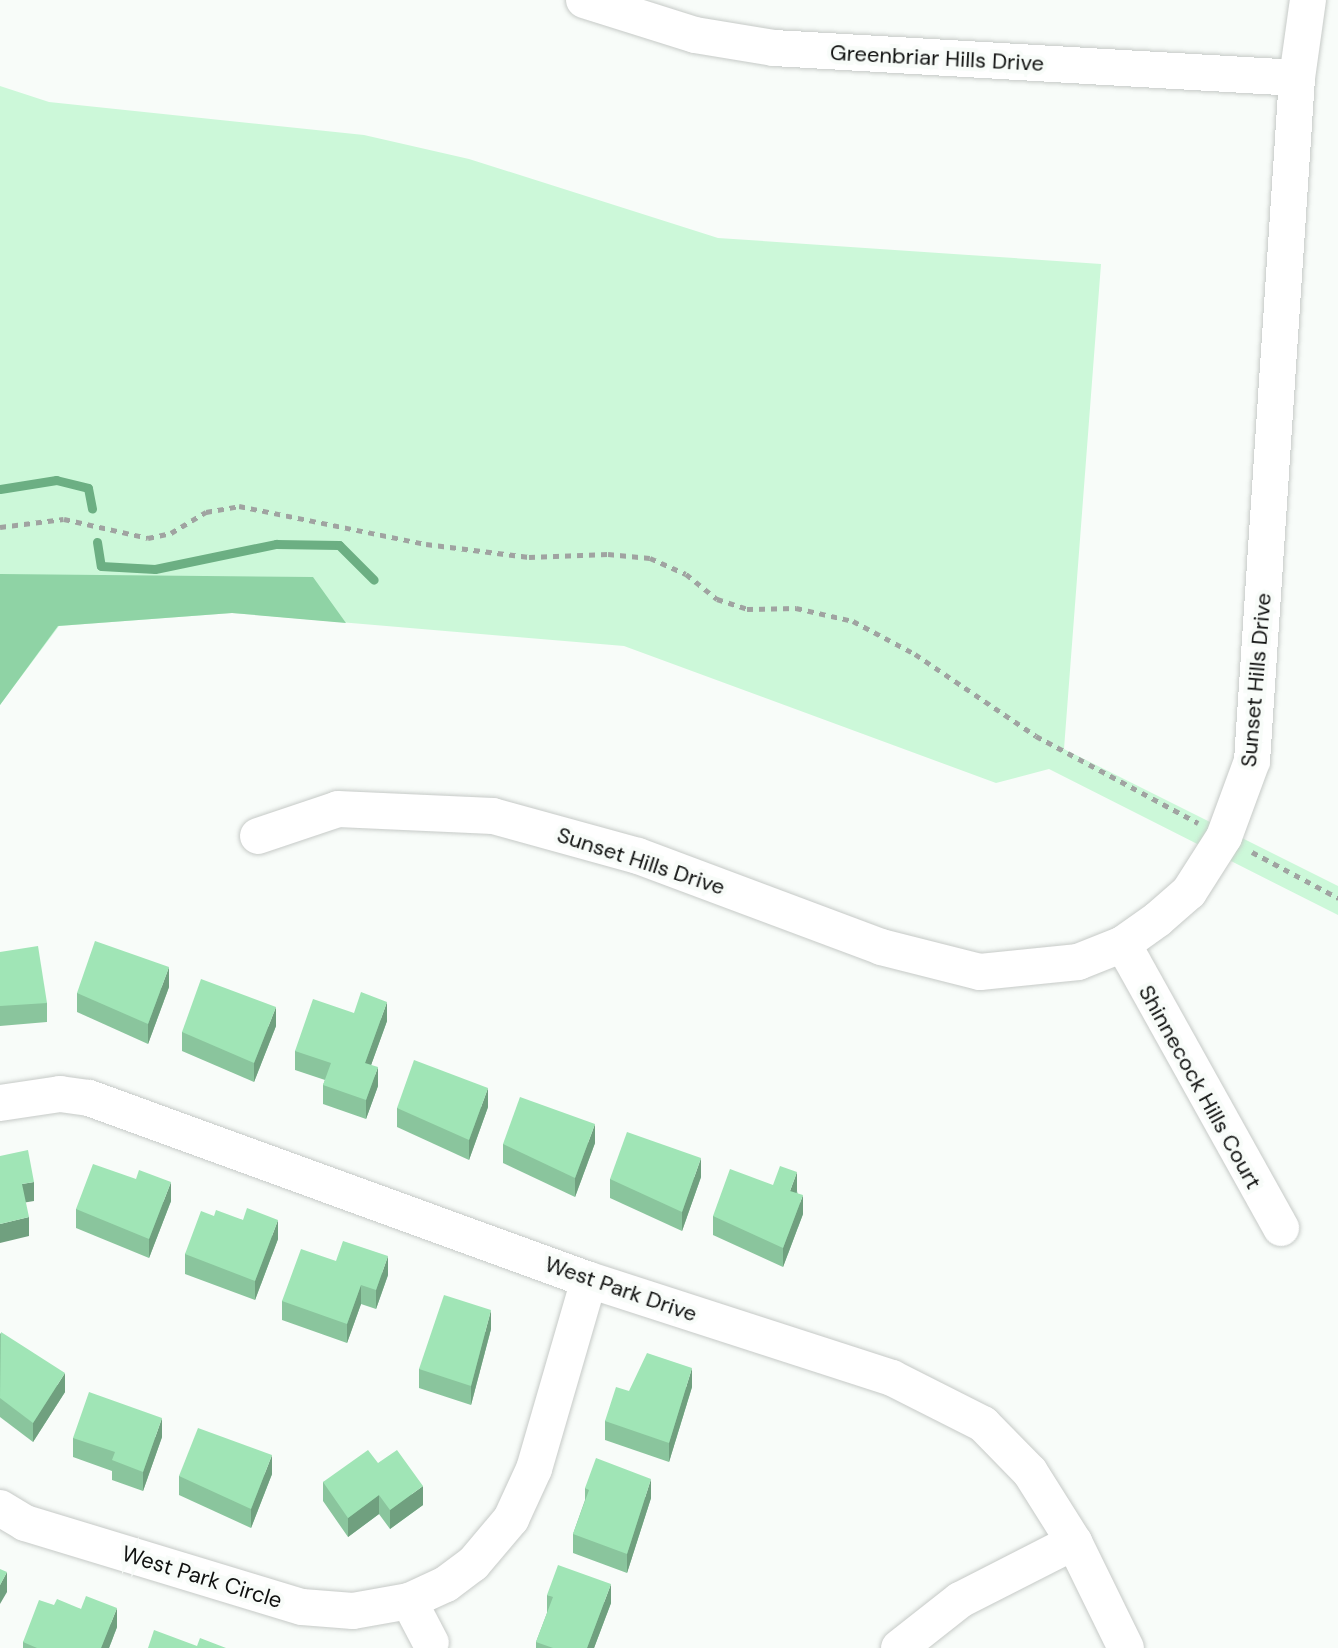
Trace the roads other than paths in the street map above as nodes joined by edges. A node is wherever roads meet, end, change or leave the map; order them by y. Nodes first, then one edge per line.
1 (584, 0) edge
2 (1308, 0) edge
3 (1297, 78) junction
4 (258, 836) dead end
5 (1123, 944) junction
6 (0, 1103) edge
7 (1281, 1228) dead end
8 (589, 1280) junction
9 (0, 1508) edge
10 (1074, 1542) junction
11 (409, 1601) junction
12 (431, 1643) dead end
13 (899, 1648) edge
14 (1126, 1648) edge

1 - 3 street, Greenbriar Hills Drive
2 - 3 street, Sunset Hills Drive
3 - 5 street, Sunset Hills Drive
4 - 5 street, Sunset Hills Drive
5 - 7 street, Shinnecock Hills Court
6 - 8 street, West Park Drive
8 - 10 street, West Park Drive
8 - 11 street, West Park Circle
9 - 11 street, West Park Circle
10 - 13 street
10 - 14 street, West Park Drive
11 - 12 street

